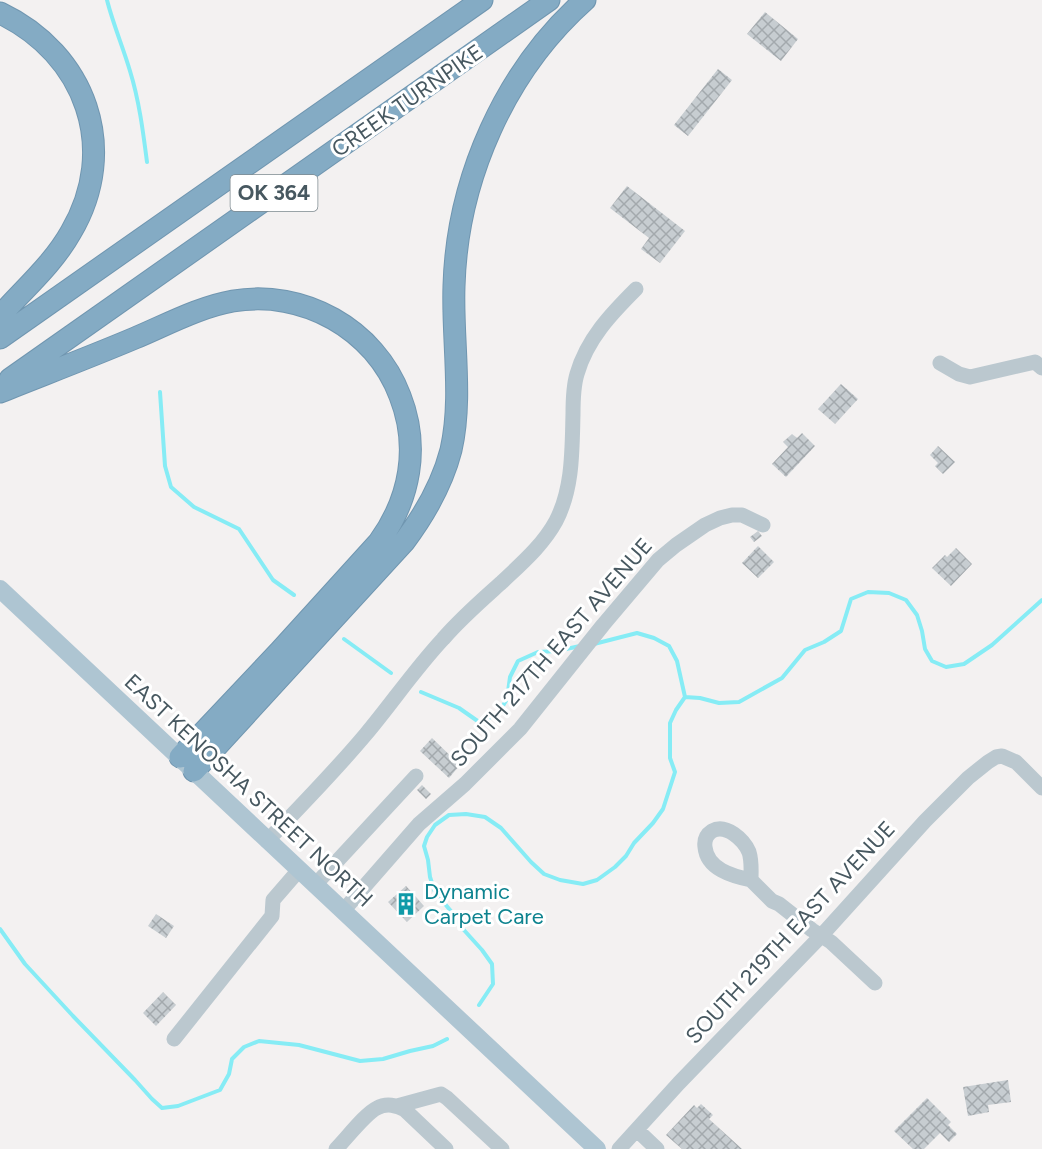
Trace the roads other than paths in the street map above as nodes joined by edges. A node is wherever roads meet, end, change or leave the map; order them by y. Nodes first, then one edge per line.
1 (482, 0) edge
2 (549, 0) edge
3 (585, 0) edge
4 (0, 13) edge
5 (636, 289) dead end
6 (0, 316) edge
7 (0, 338) edge
8 (940, 363) dead end
9 (1039, 365) edge
10 (0, 386) edge
11 (0, 392) edge
12 (764, 525) dead end
13 (0, 589) edge
14 (187, 764) junction
15 (416, 776) dead end
16 (1042, 788) edge
17 (267, 841) junction
18 (299, 870) junction
19 (751, 880) dead end
20 (315, 885) junction
21 (343, 911) junction
22 (821, 936) junction
23 (875, 983) dead end
24 (174, 1039) dead end
25 (398, 1106) junction
26 (637, 1130) junction
27 (336, 1149) edge
28 (446, 1149) edge
29 (502, 1149) edge
30 (597, 1149) edge
31 (619, 1149) edge
32 (657, 1149) edge

1 - 7 highway, CREEK TURNPIKE / OK 364
2 - 10 highway, CREEK TURNPIKE / OK 364
3 - 14 highway
4 - 6 highway
5 - 17 street
8 - 9 street
11 - 14 highway
12 - 21 street, SOUTH 217TH EAST AVENUE
13 - 14 main road, EAST KENOSHA STREET NORTH
14 - 17 main road, EAST KENOSHA STREET NORTH
15 - 20 street
16 - 22 street, SOUTH 219TH EAST AVENUE
17 - 18 main road, EAST KENOSHA STREET NORTH
18 - 20 main road, EAST KENOSHA STREET NORTH
18 - 24 street
19 - 22 street
20 - 21 main road, EAST KENOSHA STREET NORTH
21 - 30 main road, EAST KENOSHA STREET NORTH
22 - 23 street
22 - 26 street, SOUTH 219TH EAST AVENUE
25 - 27 street
25 - 28 street
25 - 29 street
26 - 31 street, SOUTH 219TH EAST AVENUE
26 - 32 street

